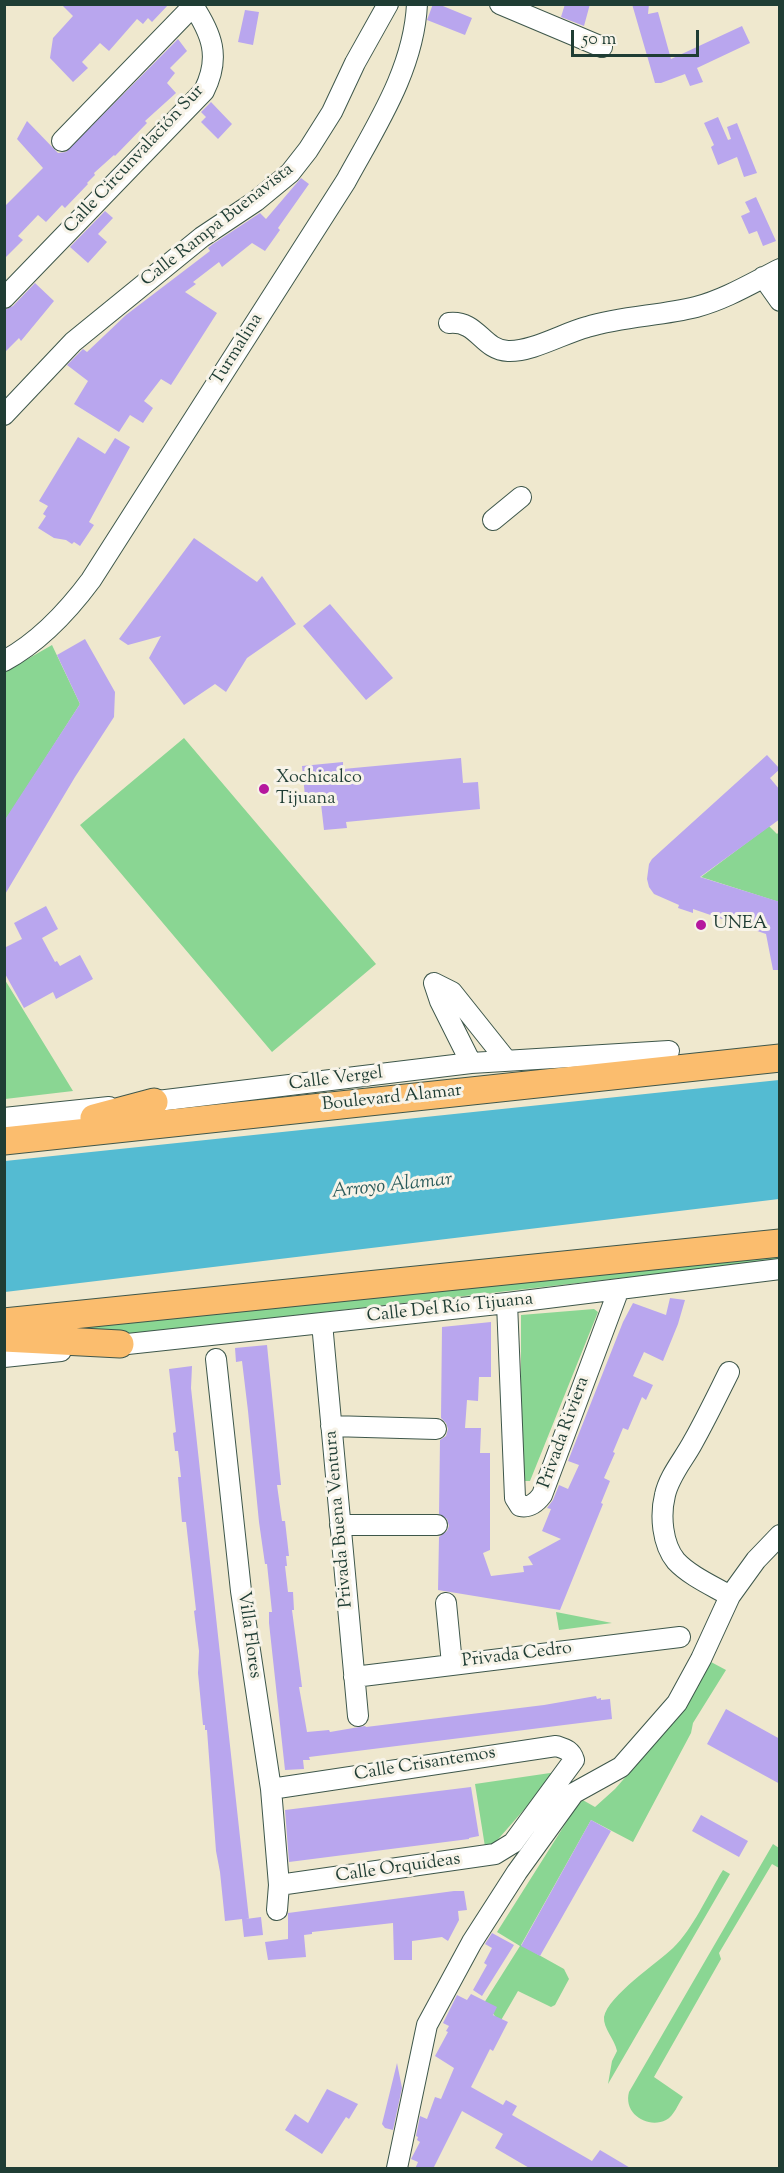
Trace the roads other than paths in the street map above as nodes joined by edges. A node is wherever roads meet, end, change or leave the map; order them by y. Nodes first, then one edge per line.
1 (388, 4) edge
2 (417, 4) edge
3 (500, 4) edge
4 (193, 5) edge
5 (602, 47) dead end
6 (62, 141) dead end
7 (771, 273) edge
8 (4, 298) edge
9 (780, 301) edge
10 (449, 323) dead end
11 (4, 415) edge
12 (521, 497) dead end
13 (493, 520) dead end
14 (4, 661) edge
15 (780, 1041) edge
16 (669, 1051) junction
17 (780, 1051) edge
18 (780, 1058) edge
19 (507, 1061) junction
20 (471, 1063) junction
21 (154, 1102) junction
22 (4, 1119) edge
23 (4, 1139) edge
24 (780, 1243) edge
25 (780, 1269) edge
26 (618, 1289) junction
27 (507, 1304) junction
28 (4, 1322) edge
29 (322, 1323) junction
30 (213, 1334) junction
31 (4, 1338) edge
32 (120, 1344) junction
33 (4, 1357) edge
34 (729, 1372) dead end
35 (331, 1426) junction
36 (436, 1429) dead end
37 (340, 1525) junction
38 (437, 1525) dead end
39 (780, 1535) edge
40 (730, 1596) junction
41 (446, 1603) dead end
42 (680, 1637) dead end
43 (452, 1664) junction
44 (354, 1677) junction
45 (358, 1716) dead end
46 (271, 1789) junction
47 (513, 1843) joint
48 (279, 1885) junction
49 (277, 1910) dead end
50 (397, 2169) edge

1 - 11 street, Calle Rampa Buenavista
2 - 14 street, Turmalina
3 - 5 street
4 - 6 street
4 - 8 street, Calle Circunvalación Sur
7 - 9 street
7 - 10 street
12 - 13 street
15 - 16 highway
16 - 17 highway
16 - 19 street, Calle Vergel
18 - 23 highway, Boulevard Alamar
19 - 20 street, Calle Vergel
19 - 20 street
20 - 21 street, Calle Vergel
21 - 22 street, Calle Vergel
21 - 23 highway
24 - 28 highway
25 - 26 street, Calle Del Río Tijuana
26 - 27 street, Calle Del Río Tijuana
26 - 27 street, Privada Riviera
27 - 29 street, Calle Del Río Tijuana
29 - 30 street, Calle Del Río Tijuana
29 - 35 street, Privada Buena Ventura
30 - 32 street, Calle Del Río Tijuana
30 - 46 street, Villa Flores
31 - 32 highway
32 - 33 street, Calle Del Río Tijuana
34 - 40 street
35 - 36 street
35 - 37 street, Privada Buena Ventura
37 - 38 street
37 - 44 street, Privada Buena Ventura
39 - 40 street
40 - 50 street
41 - 43 street
42 - 43 street, Privada Cedro
43 - 44 street, Privada Cedro
44 - 45 street, Privada Buena Ventura
46 - 47 street, Calle Crisantemos
46 - 48 street, Villa Flores
47 - 48 street, Calle Orquideas
48 - 49 street, Villa Flores

